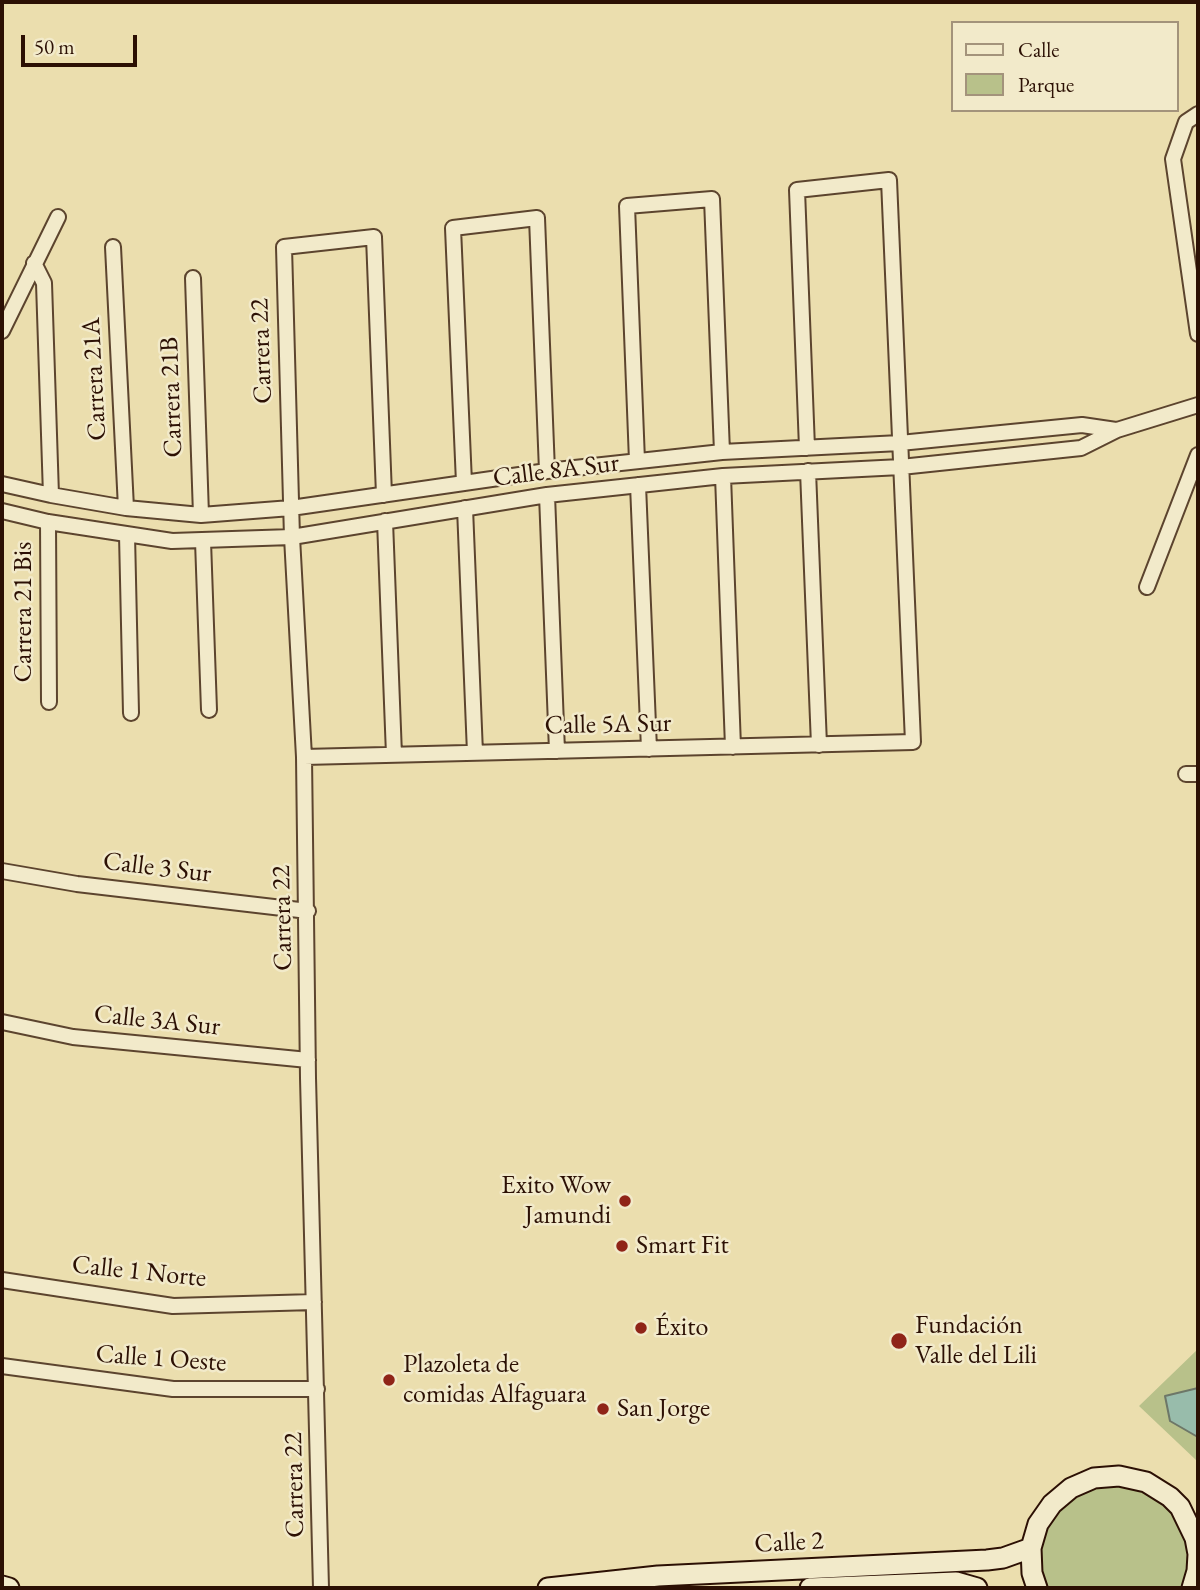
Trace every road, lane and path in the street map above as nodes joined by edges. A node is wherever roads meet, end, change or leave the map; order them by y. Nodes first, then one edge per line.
1 (1198, 114) edge
2 (58, 217) dead end
3 (113, 247) dead end
4 (34, 263) junction
5 (192, 278) dead end
6 (2, 331) edge
7 (1198, 334) edge
8 (1198, 404) edge
9 (1116, 430) junction
10 (900, 443) junction
11 (807, 448) junction
12 (722, 452) junction
13 (1198, 455) edge
14 (638, 461) junction
15 (901, 467) junction
16 (547, 471) junction
17 (808, 471) junction
18 (723, 476) junction
19 (464, 483) junction
20 (2, 484) edge
21 (638, 485) junction
22 (51, 495) junction
23 (384, 495) junction
24 (547, 495) junction
25 (127, 508) junction
26 (291, 508) junction
27 (465, 508) junction
28 (2, 510) edge
29 (201, 515) junction
30 (385, 521) junction
31 (48, 522) junction
32 (127, 535) junction
33 (292, 537) junction
34 (203, 541) junction
35 (1147, 587) dead end
36 (49, 702) dead end
37 (209, 710) dead end
38 (131, 713) dead end
39 (818, 745) junction
40 (733, 747) junction
41 (649, 749) junction
42 (557, 751) junction
43 (475, 753) junction
44 (394, 755) junction
45 (304, 757) junction
46 (2, 871) edge
47 (307, 911) junction
48 (2, 1022) edge
49 (309, 1060) junction
50 (3, 1284) edge
51 (314, 1302) junction
52 (2, 1366) edge
53 (317, 1389) junction
54 (1031, 1548) junction
55 (2, 1586) edge
56 (9, 1588) edge
57 (321, 1588) edge
58 (548, 1588) edge
59 (810, 1588) edge
60 (977, 1588) edge
61 (1037, 1588) edge
62 (1192, 1588) edge

1 - 7 street
2 - 4 street
3 - 25 street, Carrera 21A
4 - 6 street
4 - 22 street
5 - 29 street, Carrera 21B
8 - 9 street, Calle 8A Sur
9 - 10 street, Calle 8A Sur
9 - 15 street, Calle 8A Sur
10 - 11 street, Calle 8A Sur
10 - 11 street
10 - 15 street
11 - 12 street, Calle 8A Sur
12 - 14 street, Calle 8A Sur
12 - 14 street
13 - 35 street
14 - 16 street, Calle 8A Sur
15 - 17 street, Calle 8A Sur
15 - 39 street, Calle 5A Sur
16 - 19 street, Calle 8A Sur
16 - 19 street
17 - 18 street, Calle 8A Sur
17 - 39 street
18 - 21 street, Calle 8A Sur
18 - 40 street
19 - 23 street, Calle 8A Sur
20 - 22 street, Calle 8A Sur
21 - 24 street, Calle 8A Sur
21 - 41 street
22 - 25 street, Calle 8A Sur
23 - 26 street, Calle 8A Sur
23 - 26 street, Carrera 22
24 - 27 street, Calle 8A Sur
24 - 42 street
25 - 29 street, Calle 8A Sur
26 - 29 street, Calle 8A Sur
26 - 33 street, Carrera 22
27 - 30 street, Calle 8A Sur
27 - 43 street
28 - 31 street, Calle 8A Sur
30 - 33 street, Calle 8A Sur
30 - 44 street
31 - 32 street, Calle 8A Sur
31 - 36 street, Carrera 21 Bis
32 - 34 street, Calle 8A Sur
32 - 38 street
33 - 34 street, Calle 8A Sur
33 - 45 street, Carrera 22
34 - 37 street
39 - 40 street, Calle 5A Sur
40 - 41 street, Calle 5A Sur
41 - 42 street, Calle 5A Sur
42 - 43 street, Calle 5A Sur
43 - 44 street, Calle 5A Sur
44 - 45 street, Calle 5A Sur
45 - 47 street, Carrera 22
46 - 47 street, Calle 3 Sur
47 - 49 street, Carrera 22
48 - 49 street, Calle 3A Sur
49 - 51 street, Carrera 22
50 - 51 street, Calle 1 Norte
51 - 53 street, Carrera 22
52 - 53 street, Calle 1 Oeste
53 - 57 street, Carrera 22
54 - 58 main road, Calle 2
54 - 61 main road
54 - 62 main road
55 - 56 main road
59 - 60 main road, Calle 2

